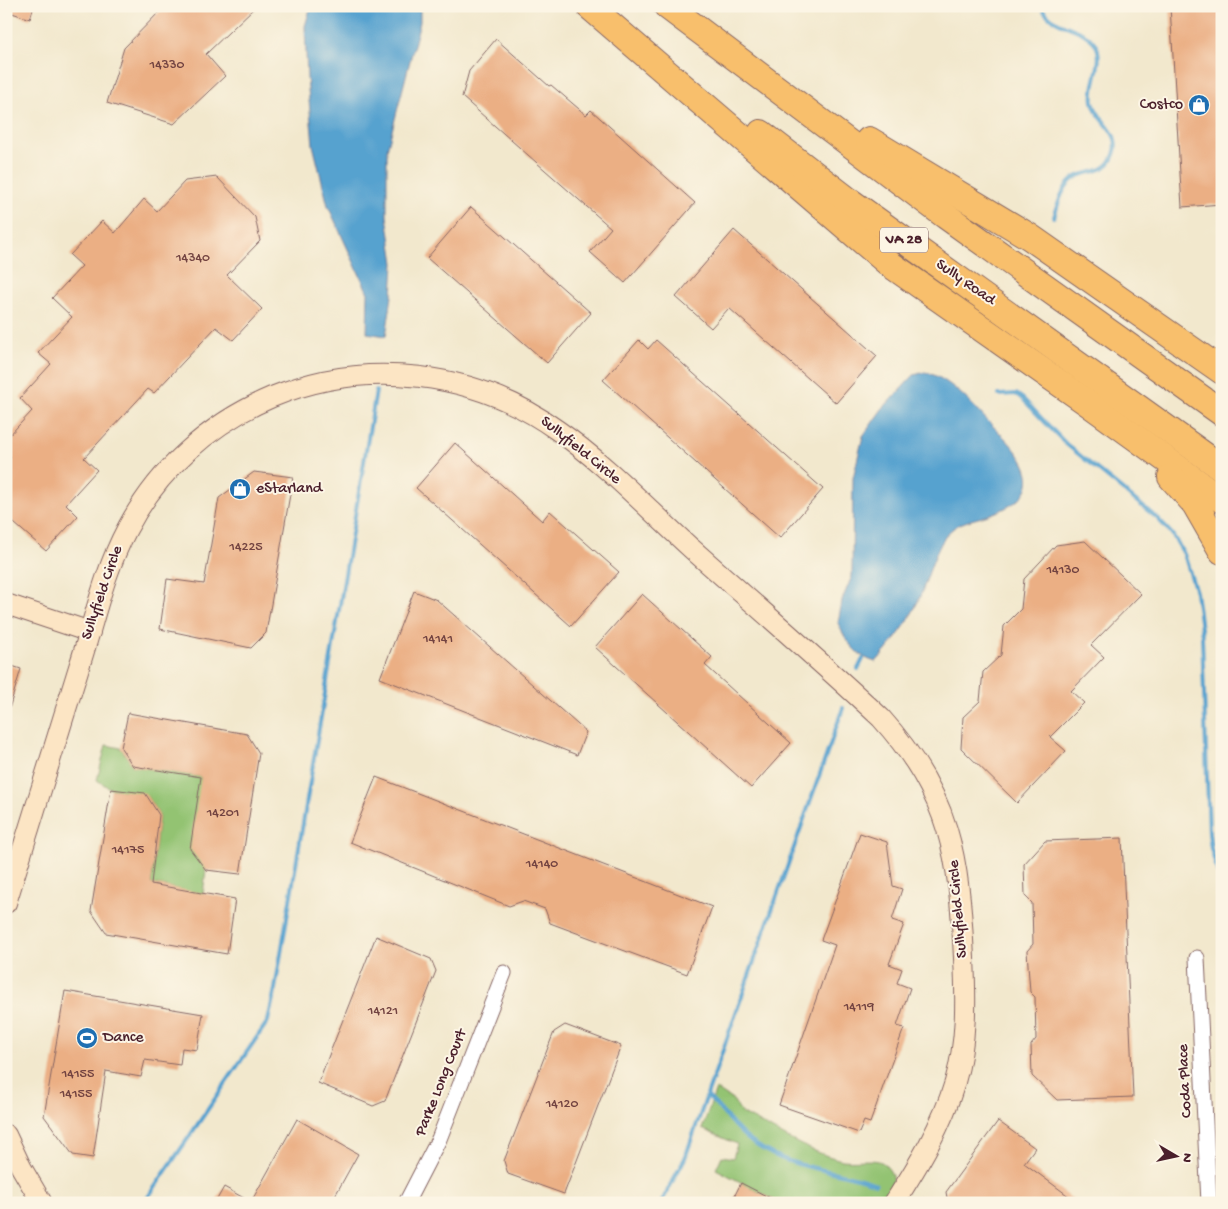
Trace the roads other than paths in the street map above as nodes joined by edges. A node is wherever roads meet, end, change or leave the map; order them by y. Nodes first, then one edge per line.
1 (589, 6) edge
2 (667, 6) edge
3 (738, 60) junction
4 (1191, 349) junction
5 (1222, 365) edge
6 (1222, 371) edge
7 (1088, 403) junction
8 (1222, 413) edge
9 (1222, 468) edge
10 (1222, 500) edge
11 (1222, 551) edge
12 (6, 604) edge
13 (90, 632) junction
14 (6, 903) edge
15 (1198, 958) dead end
16 (504, 972) dead end
17 (6, 1135) edge
18 (42, 1203) edge
19 (406, 1203) edge
20 (894, 1203) edge
21 (1210, 1203) edge

1 - 7 highway
1 - 9 highway, Sully Road / VA 28
2 - 3 highway, VA 28
3 - 4 highway
3 - 8 highway, VA 28
4 - 5 highway
4 - 6 highway
7 - 10 highway
7 - 11 highway
12 - 13 street
13 - 14 street, Sullyfield Circle
13 - 20 street, Sullyfield Circle
15 - 21 street, Coda Place
16 - 19 street, Parke Long Court
17 - 18 street

